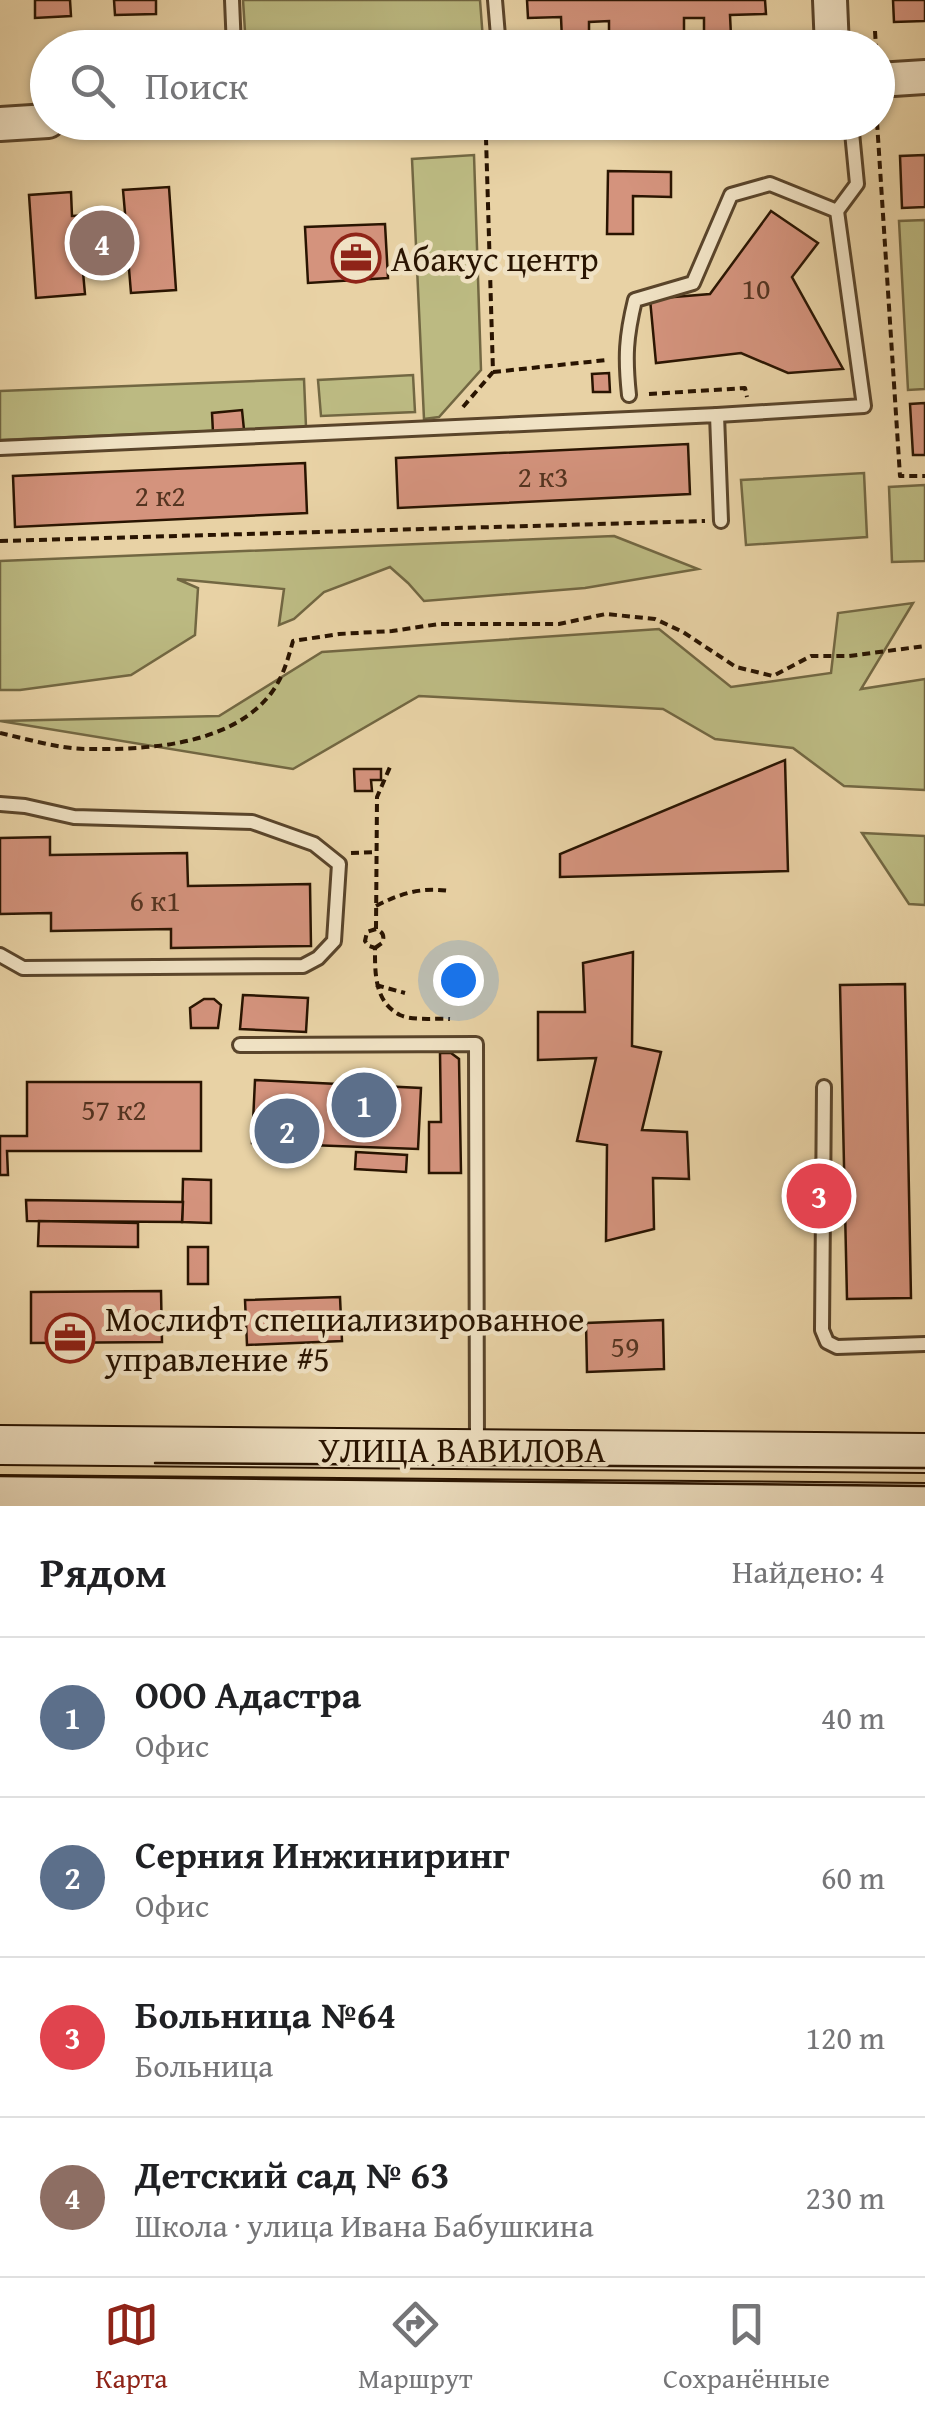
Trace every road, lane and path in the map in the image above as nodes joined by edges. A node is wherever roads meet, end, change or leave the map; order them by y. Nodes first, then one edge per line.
1 (232, 0) edge
2 (495, 0) edge
3 (830, 0) edge
4 (233, 30) edge
5 (498, 30) edge
6 (831, 30) edge
7 (925, 77) edge
8 (895, 79) edge
9 (30, 122) edge
10 (0, 124) edge
11 (486, 140) edge
12 (854, 140) edge
13 (878, 140) edge
14 (837, 211) junction
15 (625, 358) junction
16 (493, 372) junction
17 (745, 388) dead end
18 (629, 395) joint
19 (717, 415) junction
20 (445, 428) junction
21 (0, 448) edge
22 (925, 476) edge
23 (721, 521) joint
24 (0, 541) edge
25 (925, 646) edge
26 (0, 733) edge
27 (390, 766) dead end
28 (0, 804) edge
29 (449, 891) dead end
30 (376, 906) junction
31 (376, 929) junction
32 (374, 948) junction
33 (0, 955) edge
34 (376, 986) junction
35 (405, 993) dead end
36 (450, 1019) dead end
37 (240, 1045) dead end
38 (824, 1087) dead end
39 (925, 1344) edge
40 (0, 1446) edge
41 (477, 1449) junction
42 (925, 1453) edge
43 (0, 1495) edge
44 (87, 1501) edge
45 (233, 1501) edge
46 (416, 1502) edge
47 (494, 1502) edge
48 (596, 1503) edge
49 (925, 1503) edge
50 (887, 1504) edge

1 - 4 lane
2 - 5 lane
3 - 6 street
7 - 8 street
9 - 10 street
11 - 16 path
12 - 14 lane
13 - 22 path
14 - 15 lane
14 - 19 lane
15 - 16 path
15 - 18 lane
16 - 20 path
17 - 18 path
19 - 20 lane
19 - 23 lane
20 - 21 lane
23 - 24 path
25 - 26 path
27 - 30 path
28 - 33 lane
29 - 30 path
30 - 31 path
31 - 32 path
31 - 32 path
32 - 34 path
34 - 35 path
34 - 36 path
37 - 41 lane
38 - 39 lane
40 - 41 main road, УЛИЦА ВАВИЛОВА
41 - 42 main road, УЛИЦА ВАВИЛОВА
43 - 44 main road, УЛИЦА ВАВИЛОВА
44 - 45 main road, УЛИЦА ВАВИЛОВА
45 - 46 main road, УЛИЦА ВАВИЛОВА
46 - 47 main road, УЛИЦА ВАВИЛОВА
47 - 48 main road, УЛИЦА ВАВИЛОВА
48 - 50 main road, УЛИЦА ВАВИЛОВА
49 - 50 main road, УЛИЦА ВАВИЛОВА

